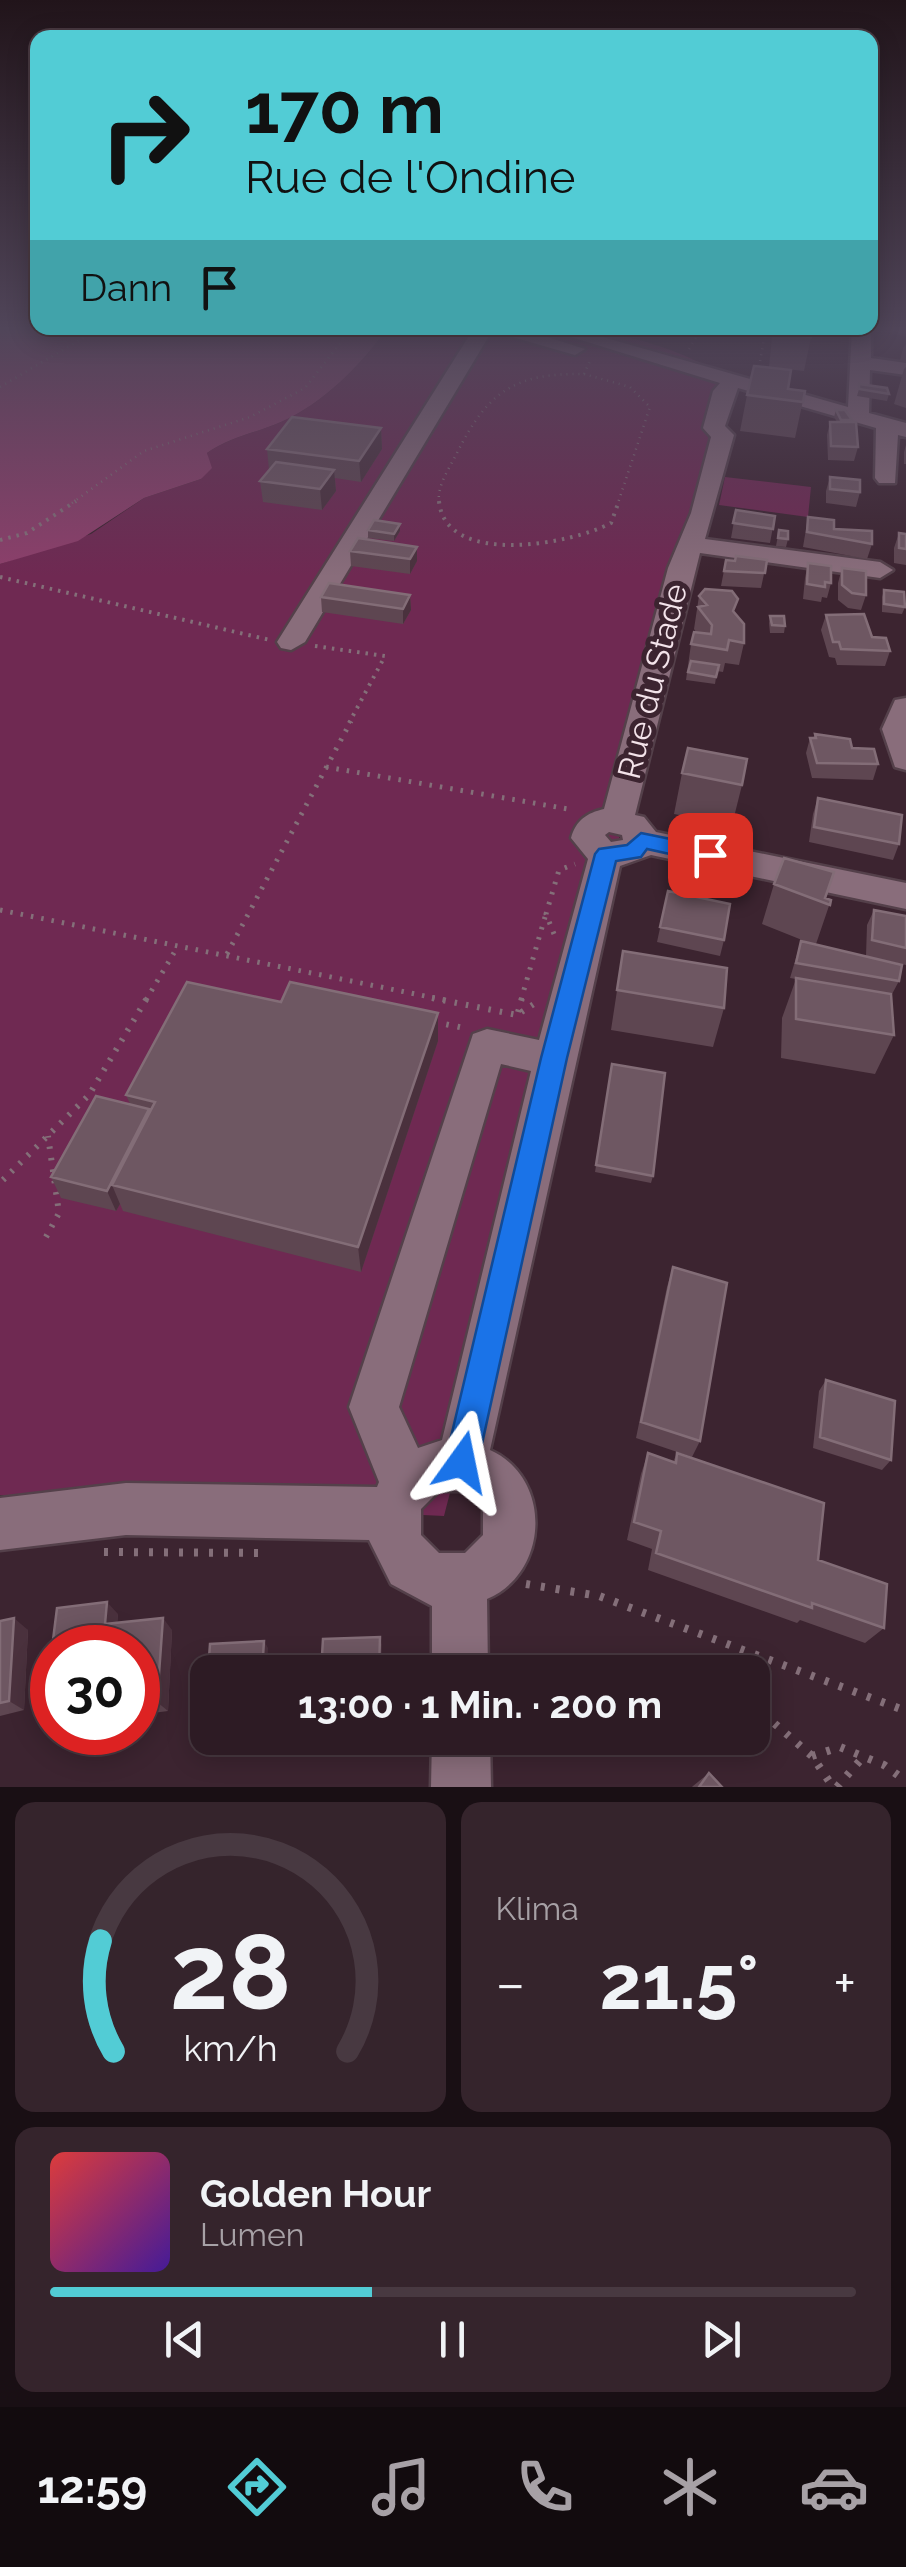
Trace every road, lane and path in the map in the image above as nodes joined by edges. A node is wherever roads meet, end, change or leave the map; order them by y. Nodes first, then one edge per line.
1 (263, 410) edge
2 (433, 410) edge
3 (484, 410) edge
4 (651, 410) edge
5 (718, 410) edge
6 (840, 410) edge
7 (858, 410) edge
8 (858, 416) junction
9 (896, 428) edge
10 (887, 478) dead end
11 (0, 540) edge
12 (690, 544) junction
13 (880, 570) dead end
14 (0, 577) edge
15 (291, 642) junction
16 (906, 708) edge
17 (906, 760) edge
18 (326, 767) junction
19 (607, 838) junction
20 (906, 896) edge
21 (0, 910) edge
22 (546, 914) junction
23 (556, 938) dead end
24 (178, 946) junction
25 (227, 954) junction
26 (394, 990) junction
27 (540, 995) dead end
28 (390, 1000) edge
29 (421, 1018) edge
30 (502, 1030) junction
31 (554, 1058) junction
32 (48, 1136) junction
33 (3, 1180) dead end
34 (46, 1237) dead end
35 (424, 1484) junction
36 (0, 1524) edge
37 (460, 1584) junction
38 (460, 1655) edge
39 (770, 1720) edge
40 (461, 1755) edge
41 (812, 1756) junction
42 (863, 1757) junction
43 (906, 1781) edge
44 (461, 1787) edge
45 (835, 1787) edge

1 - 11 path
2 - 15 street
3 - 4 path
5 - 12 street, Rue du Stade
6 - 8 street
7 - 8 street
8 - 9 street
9 - 10 street
12 - 13 street, Rue du Stade
12 - 19 street, Rue du Stade
14 - 15 path
15 - 18 path
16 - 17 street
18 - 19 path
18 - 25 path
19 - 20 street
19 - 22 path
19 - 31 street, Rue du Stade
21 - 24 path
22 - 23 path
22 - 30 path
24 - 25 path
24 - 32 path
25 - 26 path
26 - 28 path
26 - 30 path
27 - 30 path
29 - 30 path
30 - 31 street
30 - 35 street
31 - 35 street, Rue du Stade
32 - 33 path
32 - 34 path
35 - 36 street
35 - 37 street
35 - 37 street
37 - 38 street
39 - 41 path
40 - 44 street
41 - 42 path
41 - 45 path
42 - 43 path
42 - 45 path

